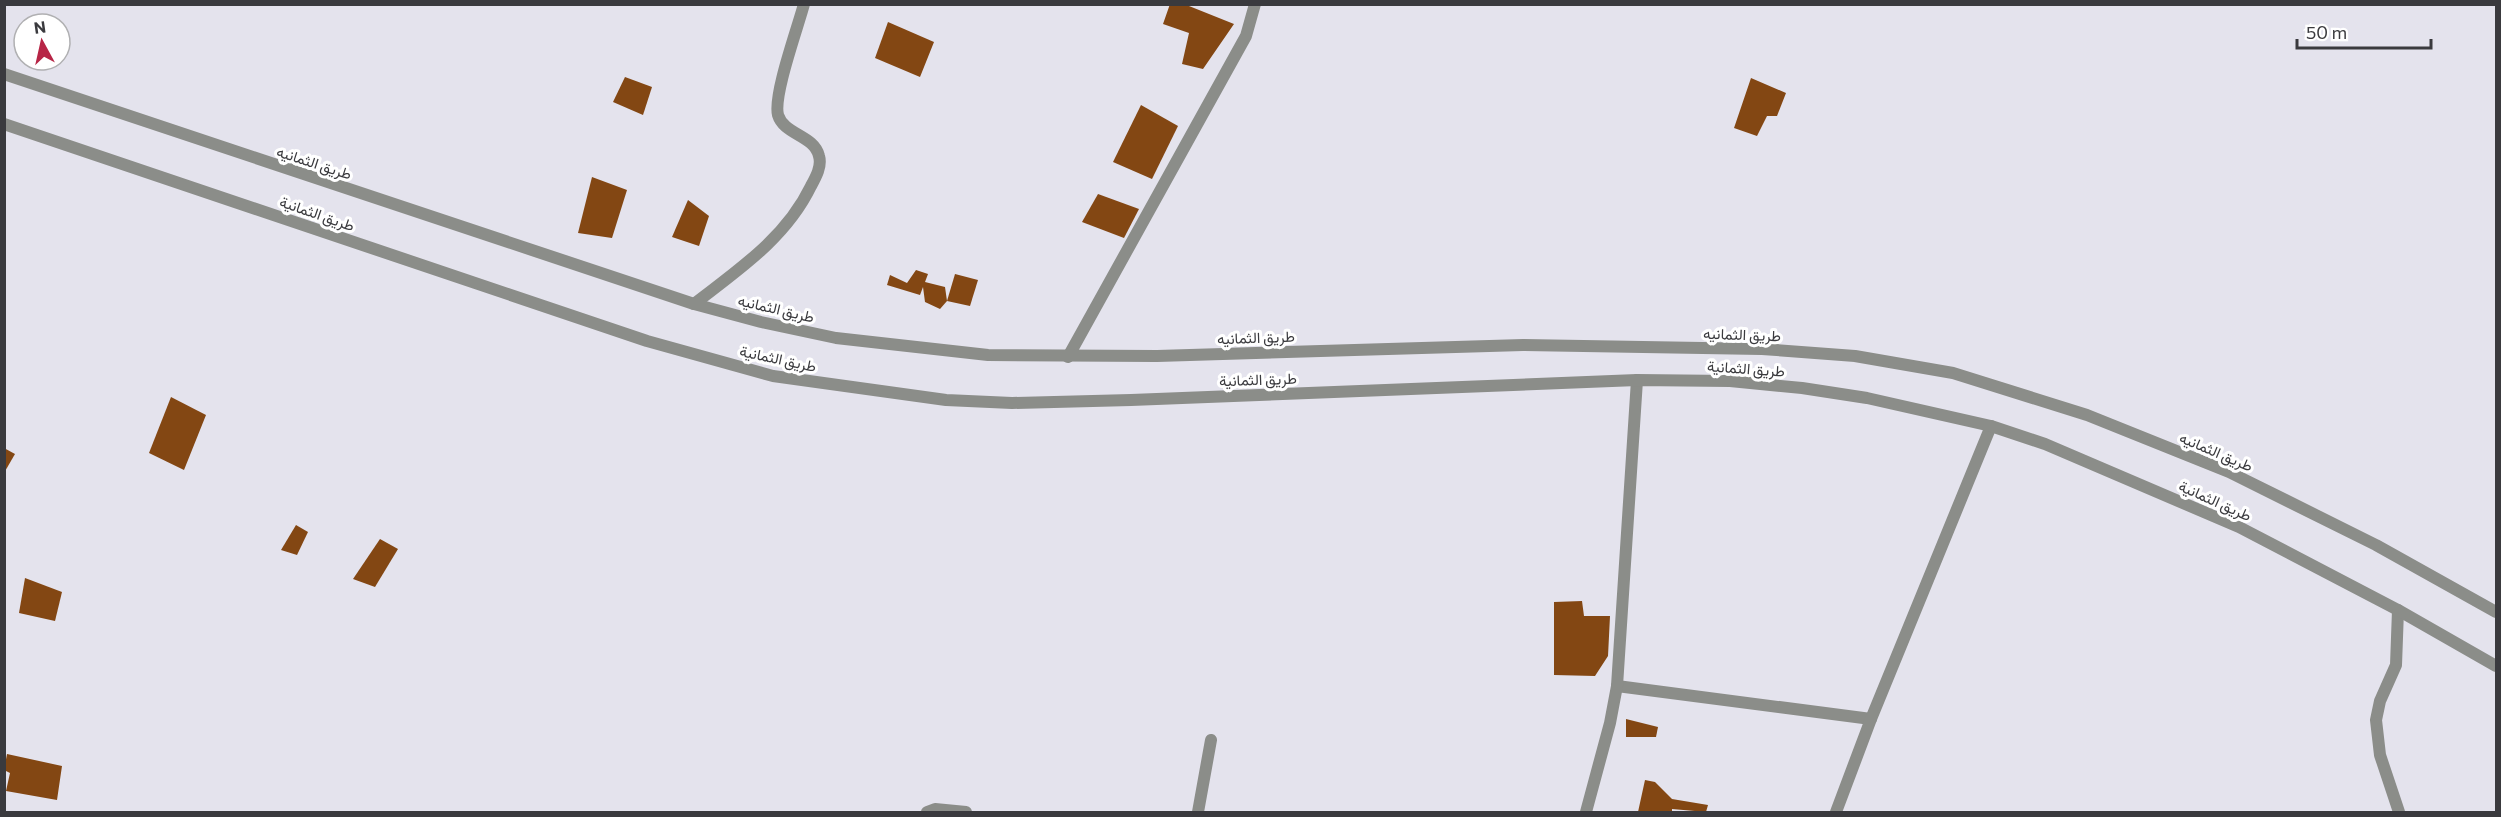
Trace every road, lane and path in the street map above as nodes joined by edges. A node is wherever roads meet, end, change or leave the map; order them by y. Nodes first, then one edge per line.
1 (804, 4) edge
2 (1255, 4) edge
3 (4, 74) edge
4 (4, 124) edge
5 (694, 304) junction
6 (1068, 357) junction
7 (1637, 380) junction
8 (1991, 426) junction
9 (2398, 610) junction
10 (2496, 612) edge
11 (2496, 666) edge
12 (1617, 686) junction
13 (1871, 719) junction
14 (1211, 740) dead end
15 (927, 813) edge
16 (966, 813) edge
17 (1198, 813) edge
18 (1586, 813) edge
19 (1836, 813) edge
20 (2398, 813) edge

1 - 5 street
2 - 6 street
3 - 5 street, طريق الثمانيه
4 - 7 street, طريق الثمانية
5 - 6 street, طريق الثمانيه
6 - 10 street, طريق الثمانيه
7 - 8 street, طريق الثمانية
7 - 12 street
8 - 9 street, طريق الثمانية
8 - 13 street
9 - 11 street, طريق الثمانية
9 - 20 street
12 - 13 street
12 - 18 street
13 - 19 street
14 - 17 street
15 - 16 street

